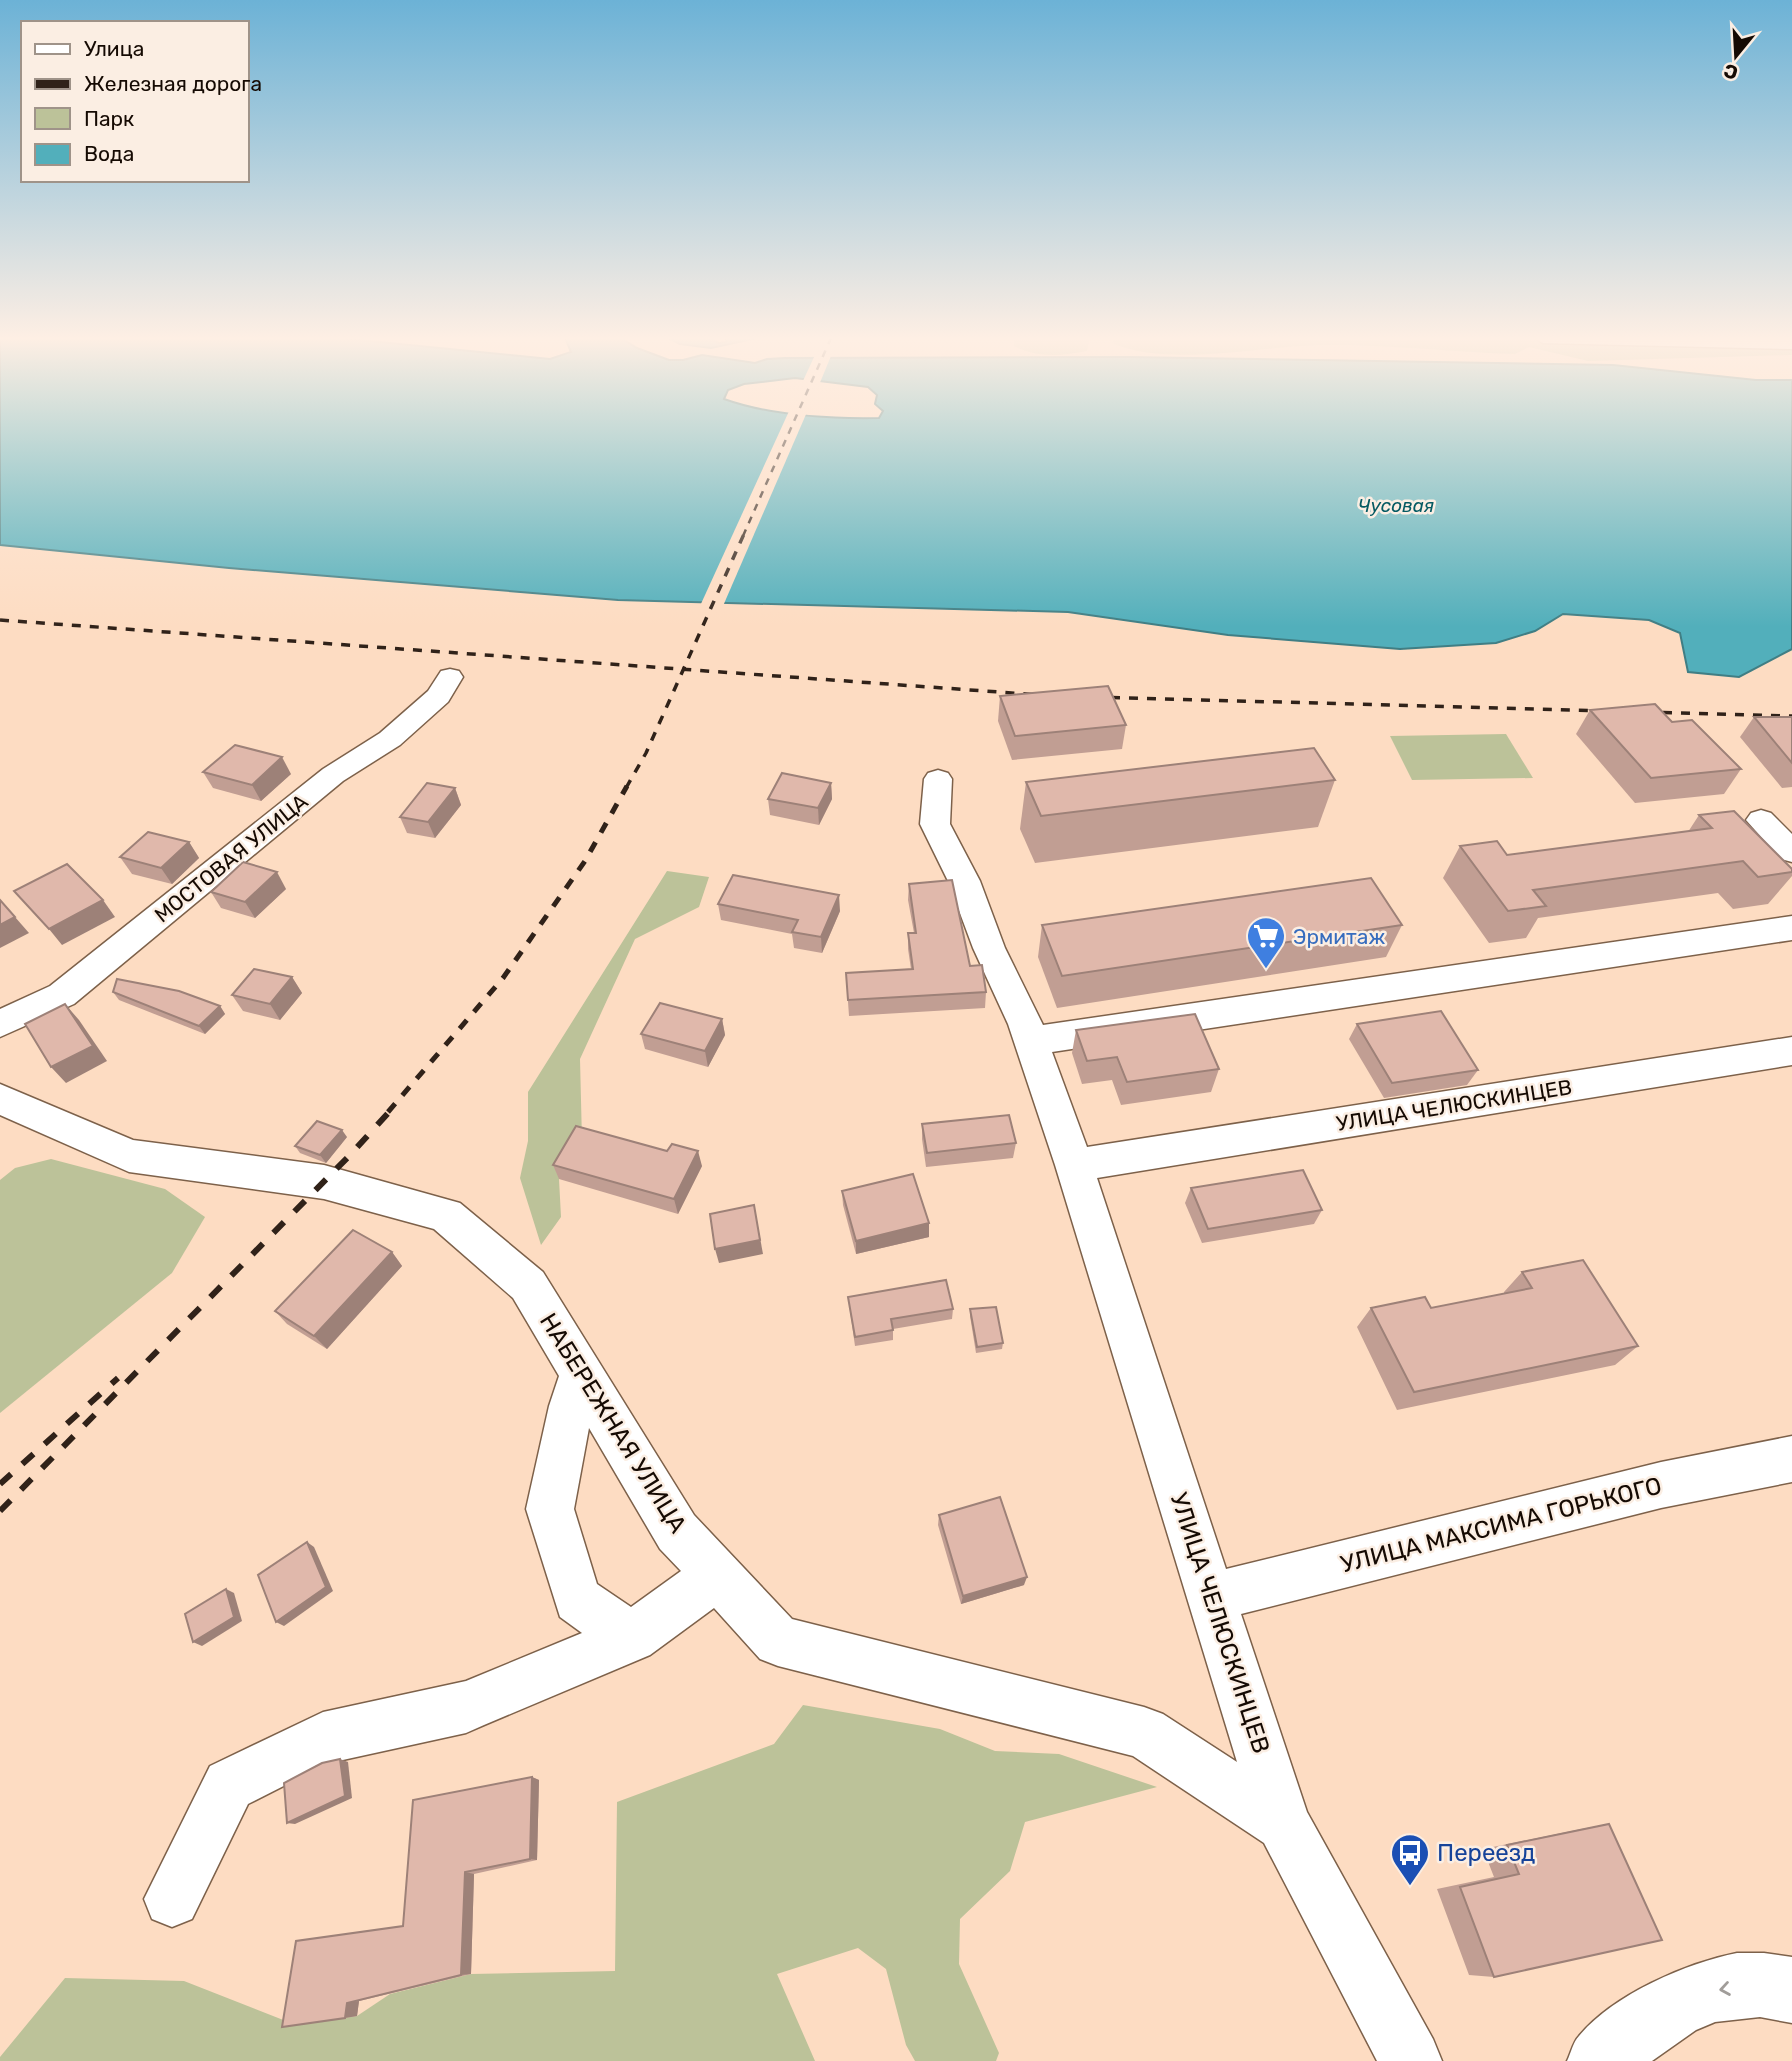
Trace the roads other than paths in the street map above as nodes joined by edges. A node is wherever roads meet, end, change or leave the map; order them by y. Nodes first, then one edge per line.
1 (450, 677) dead end
2 (938, 779) dead end
3 (1760, 820) dead end
4 (1792, 852) edge
5 (1792, 928) edge
6 (0, 1024) edge
7 (1031, 1041) junction
8 (1792, 1051) edge
9 (0, 1099) edge
10 (1074, 1165) junction
11 (582, 1374) junction
12 (1792, 1459) edge
13 (717, 1575) junction
14 (1211, 1597) junction
15 (632, 1637) junction
16 (1283, 1824) junction
17 (172, 1899) dead end
18 (1792, 1990) edge
19 (1411, 2061) edge
20 (1601, 2061) edge

1 - 6 street, МОСТОВАЯ УЛИЦА
2 - 7 street, УЛИЦА ЧЕЛЮСКИНЦЕВ
3 - 4 street
5 - 7 street
7 - 10 street, УЛИЦА ЧЕЛЮСКИНЦЕВ
8 - 10 street, УЛИЦА ЧЕЛЮСКИНЦЕВ
9 - 11 street, НАБЕРЕЖНАЯ УЛИЦА
10 - 14 street, УЛИЦА ЧЕЛЮСКИНЦЕВ
11 - 13 street, НАБЕРЕЖНАЯ УЛИЦА
11 - 15 street
12 - 14 street, УЛИЦА МАКСИМА ГОРЬКОГО
13 - 15 street
13 - 16 street, НАБЕРЕЖНАЯ УЛИЦА
14 - 16 street, УЛИЦА ЧЕЛЮСКИНЦЕВ
15 - 17 street
16 - 19 street, УЛИЦА ЧЕЛЮСКИНЦЕВ
18 -> 20 main road

